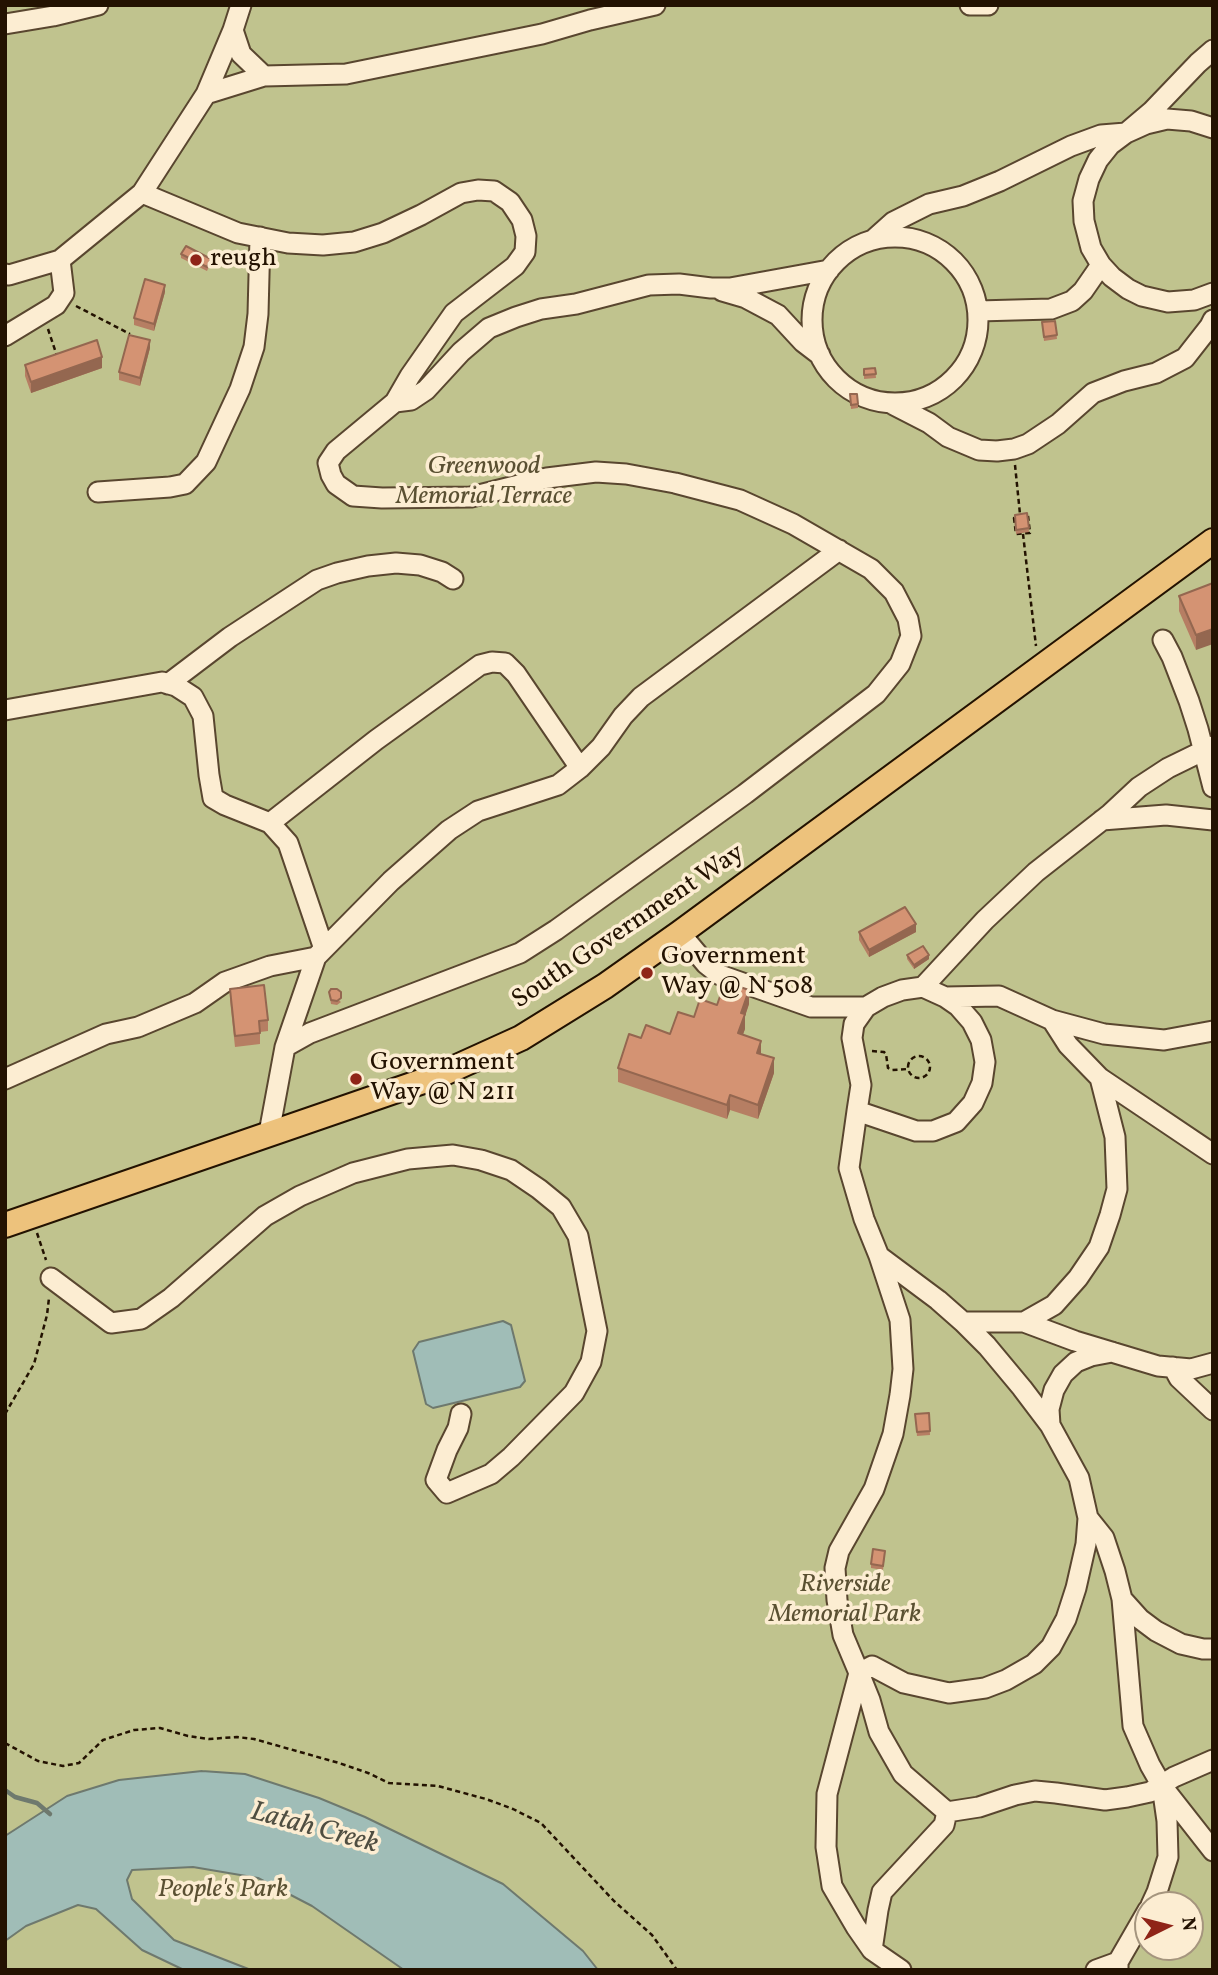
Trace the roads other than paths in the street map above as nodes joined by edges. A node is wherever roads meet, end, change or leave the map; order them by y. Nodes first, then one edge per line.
1 (98, 5) edge
2 (241, 5) edge
3 (655, 5) edge
4 (970, 5) edge
5 (988, 5) edge
6 (590, 13) edge
7 (5, 24) edge
8 (233, 30) junction
9 (1213, 50) edge
10 (264, 76) junction
11 (205, 94) junction
12 (1213, 128) edge
13 (1126, 133) junction
14 (142, 193) junction
15 (260, 237) junction
16 (873, 240) junction
17 (61, 260) junction
18 (1101, 265) junction
19 (830, 270) junction
20 (5, 274) edge
21 (710, 288) junction
22 (1213, 293) edge
23 (978, 311) junction
24 (1213, 320) edge
25 (5, 336) edge
26 (820, 355) junction
27 (395, 402) junction
28 (892, 404) junction
29 (98, 492) dead end
30 (1213, 541) edge
31 (839, 550) junction
32 (453, 579) dead end
33 (1163, 640) dead end
34 (168, 684) junction
35 (5, 710) edge
36 (1208, 748) edge
37 (580, 768) junction
38 (1213, 787) edge
39 (1102, 820) junction
40 (1213, 820) edge
41 (270, 823) junction
42 (680, 933) junction
43 (320, 953) junction
44 (923, 987) junction
45 (945, 997) junction
46 (866, 1007) junction
47 (1052, 1020) junction
48 (1213, 1031) edge
49 (285, 1047) junction
50 (1100, 1078) junction
51 (5, 1079) edge
52 (857, 1111) junction
53 (269, 1133) junction
54 (1213, 1154) edge
55 (5, 1225) edge
56 (879, 1256) junction
57 (51, 1278) road end
58 (963, 1322) junction
59 (1024, 1322) junction
60 (1112, 1352) junction
61 (1213, 1363) edge
62 (1173, 1367) junction
63 (1213, 1410) edge
64 (461, 1414) dead end
65 (1050, 1425) junction
66 (1088, 1518) junction
67 (1122, 1599) junction
68 (1213, 1649) edge
69 (859, 1673) junction
70 (1213, 1760) edge
71 (1162, 1786) junction
72 (947, 1812) junction
73 (1213, 1851) edge
74 (1157, 1891) edge
75 (1134, 1936) edge
76 (872, 1950) junction
77 (1118, 1966) edge
78 (901, 1970) edge
79 (1096, 1970) edge

1 - 7 lane
2 - 8 lane
3 - 6 lane
4 - 5 lane
6 - 10 lane
8 - 10 lane
8 - 11 lane
9 - 13 lane
10 - 11 lane
11 - 14 lane
12 - 13 lane
13 - 16 lane
13 - 18 lane
14 - 15 lane
14 - 17 lane
15 - 27 lane
15 - 29 lane
16 - 19 lane
16 - 23 lane
17 - 20 lane
17 - 25 lane
18 - 22 lane
18 - 23 lane
19 - 21 lane
19 - 26 lane
21 - 26 lane
21 - 27 lane
23 - 28 lane
24 - 28 lane
26 - 28 lane
27 - 31 lane
30 - 42 main road, South Government Way
31 - 37 lane
31 - 49 lane
32 - 34 lane
33 - 36 lane
34 - 35 lane
34 - 41 lane
36 - 38 lane
36 - 39 lane
37 - 41 lane
37 - 43 lane
39 - 40 lane
39 - 44 lane
41 - 43 lane
42 - 46 lane
42 - 53 main road, South Government Way
43 - 49 lane
43 - 51 lane
44 - 45 lane
44 - 46 lane
45 - 47 lane
45 - 52 lane
46 - 52 lane
47 - 48 lane
47 - 50 lane
49 - 53 lane
50 - 54 lane
50 - 59 lane
52 - 56 lane
53 - 55 main road, South Government Way
56 - 58 lane
56 - 69 lane
57 - 64 lane
58 - 59 lane
58 - 65 lane
59 - 60 lane
60 - 62 lane
60 - 65 lane
61 - 62 lane
62 - 63 lane
65 - 66 lane
66 - 67 lane
66 - 69 lane
67 - 68 lane
67 - 71 lane
69 - 72 lane
69 - 76 lane
70 - 71 lane
71 - 72 lane
71 - 73 lane
71 - 74 lane
72 - 76 lane
75 - 77 lane
76 - 78 lane
77 - 79 lane

